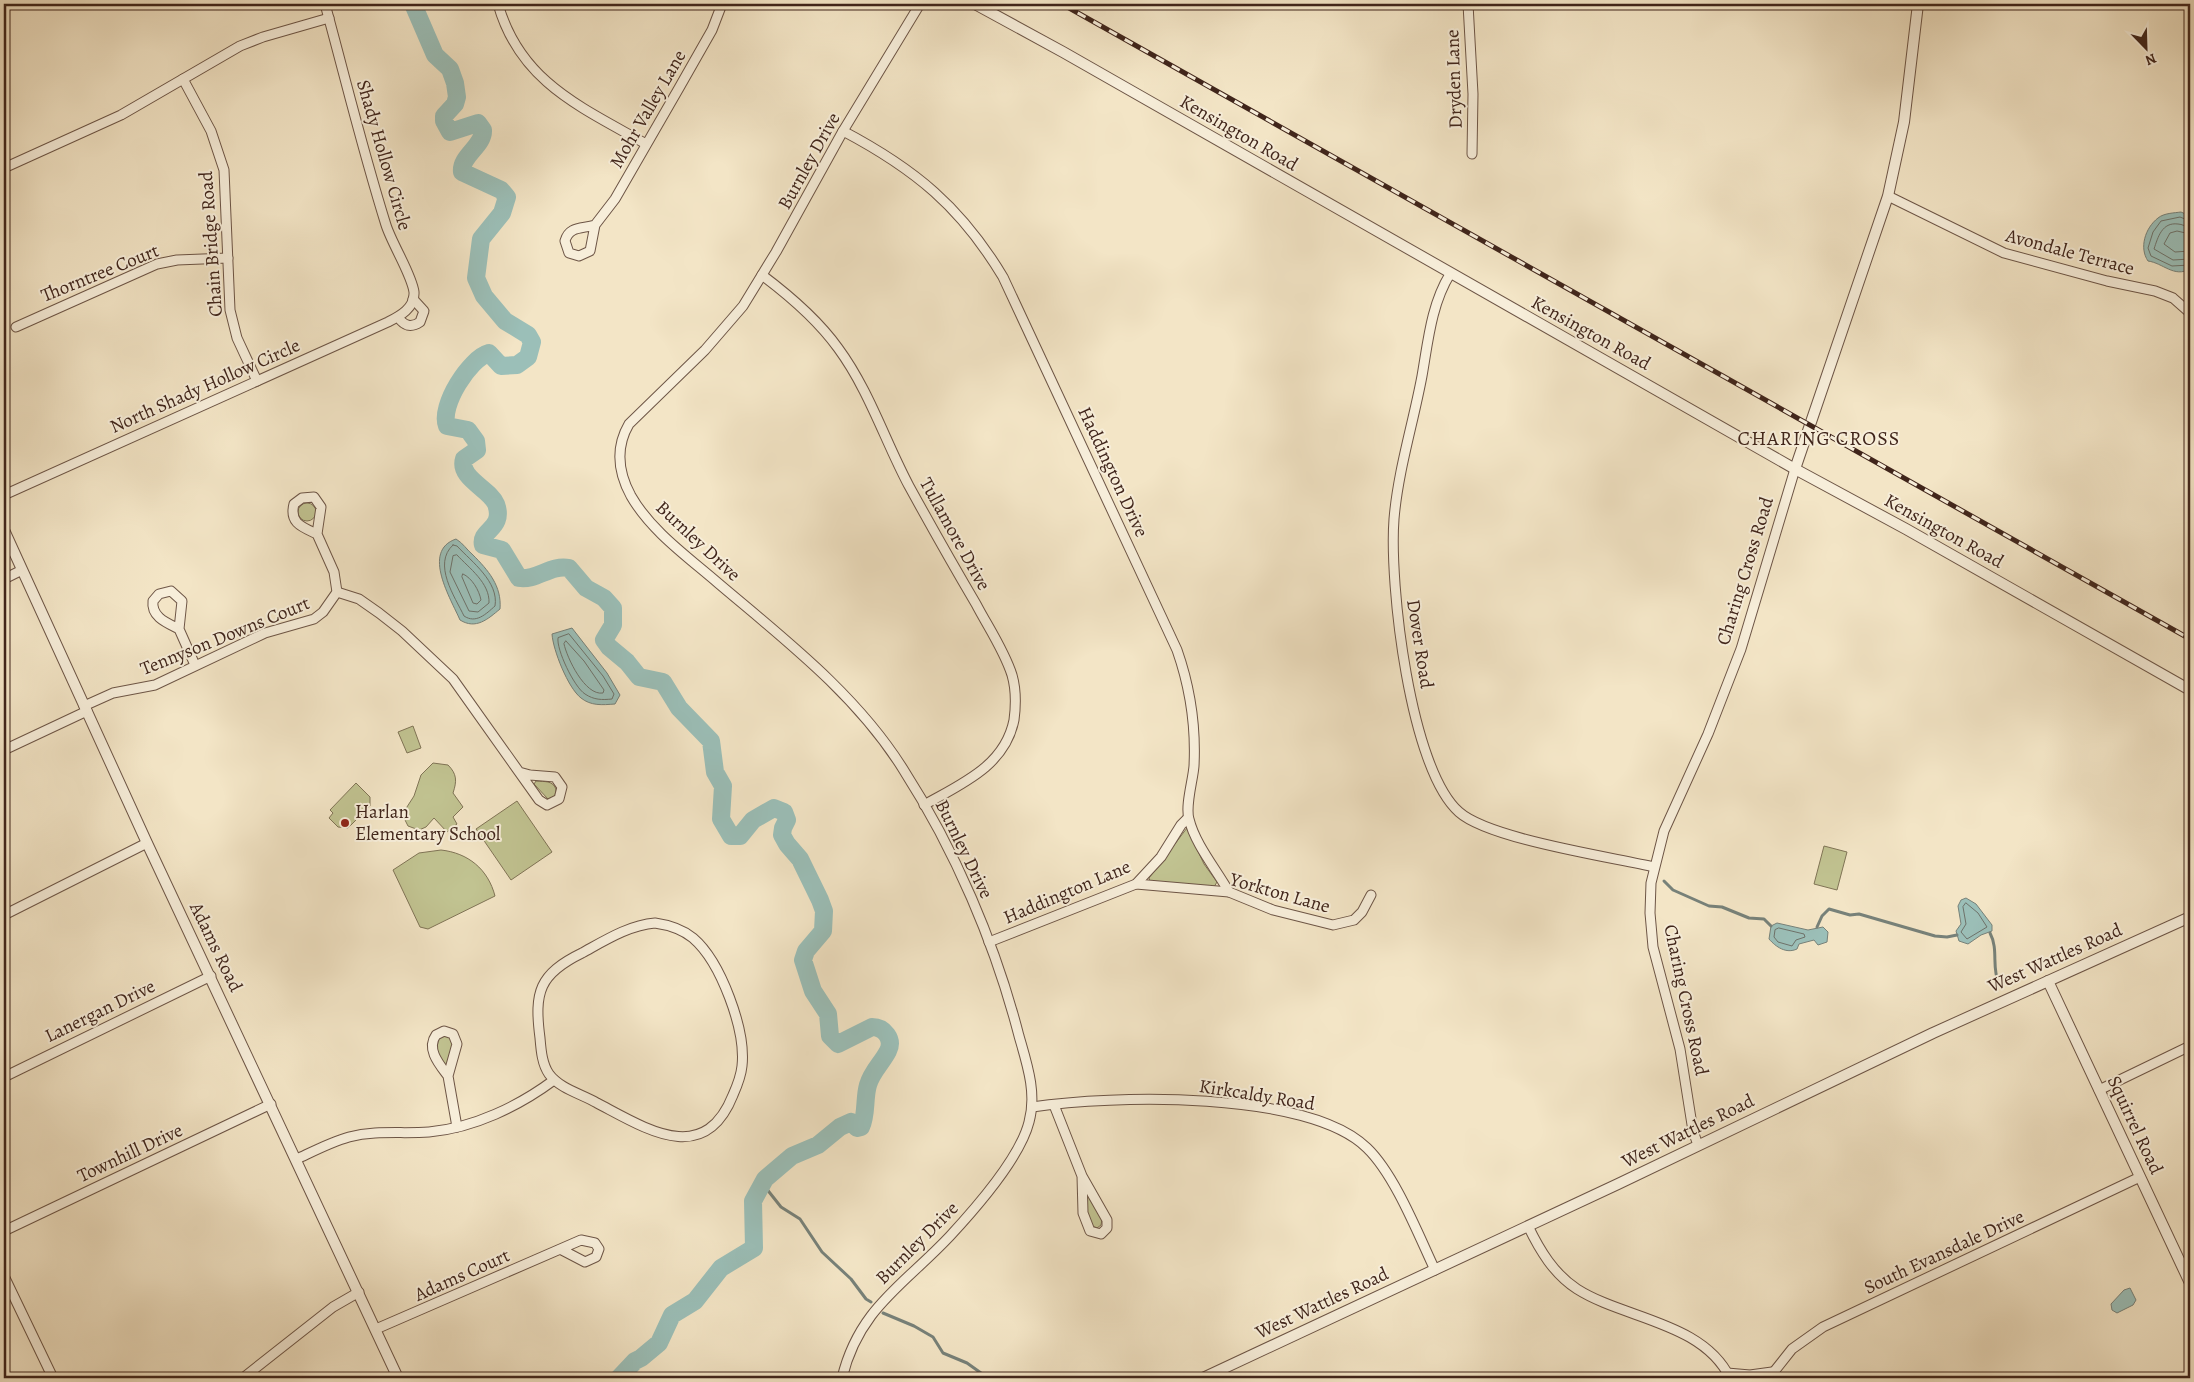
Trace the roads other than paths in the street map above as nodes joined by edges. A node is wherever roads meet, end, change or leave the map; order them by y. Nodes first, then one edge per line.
1 (324, 4) edge
2 (498, 4) edge
3 (722, 4) edge
4 (920, 4) edge
5 (975, 4) edge
6 (1468, 4) edge
7 (1918, 4) edge
8 (328, 18) junction
9 (183, 79) junction
10 (843, 131) junction
11 (646, 144) junction
12 (1472, 154) dead end
13 (4, 168) edge
14 (1888, 196) junction
15 (595, 225) dead end
16 (228, 258) junction
17 (1450, 274) junction
18 (762, 275) junction
19 (413, 299) junction
20 (2190, 312) edge
21 (398, 317) junction
22 (16, 326) dead end
23 (257, 381) junction
24 (1795, 469) junction
25 (4, 495) edge
26 (4, 530) edge
27 (317, 534) dead end
28 (22, 570) junction
29 (4, 579) edge
30 (337, 592) junction
31 (179, 629) dead end
32 (195, 665) junction
33 (2190, 690) edge
34 (86, 708) junction
35 (4, 750) edge
36 (519, 772) junction
37 (924, 805) junction
38 (1188, 818) junction
39 (147, 843) junction
40 (1654, 867) junction
41 (1136, 884) junction
42 (1229, 892) junction
43 (1371, 895) dead end
44 (4, 915) edge
45 (2190, 917) edge
46 (989, 942) junction
47 (211, 976) junction
48 (2048, 981) junction
49 (2190, 1046) edge
50 (448, 1076) dead end
51 (4, 1077) edge
52 (554, 1080) junction
53 (2099, 1090) junction
54 (271, 1104) junction
55 (1054, 1105) junction
56 (1032, 1107) junction
57 (457, 1127) junction
58 (1698, 1145) junction
59 (297, 1159) junction
60 (1082, 1176) junction
61 (2140, 1177) junction
62 (1528, 1226) junction
63 (4, 1231) edge
64 (562, 1250) dead end
65 (1436, 1270) junction
66 (4, 1276) edge
67 (2190, 1283) edge
68 (359, 1292) junction
69 (376, 1329) junction
70 (1771, 1375) edge
71 (1728, 1376) edge
72 (53, 1378) edge
73 (243, 1378) edge
74 (398, 1378) edge
75 (842, 1378) edge
76 (1203, 1378) edge

1 - 8 street, Shady Hollow Circle
2 - 11 street
3 - 11 street, Mohr Valley Lane
4 - 10 street, Burnley Drive
5 - 17 street, Kensington Road
6 - 12 street, Dryden Lane
7 - 14 street, Charing Cross Road
8 - 9 street
8 - 19 street, Shady Hollow Circle
9 - 13 street
9 - 16 street, Chain Bridge Road
10 - 18 street, Burnley Drive
10 - 38 street, Haddington Drive
11 - 15 street, Mohr Valley Lane
14 - 20 street, Avondale Terrace
14 - 24 street, Charing Cross Road
16 - 22 street, Thorntree Court
16 - 23 street, Chain Bridge Road
17 - 24 street, Kensington Road
17 - 40 street, Dover Road
18 - 37 street, Tullamore Drive
18 - 37 street, Burnley Drive
19 - 21 street, North Shady Hollow Circle
19 - 21 street, Shady Hollow Circle
21 - 23 street, North Shady Hollow Circle
23 - 25 street, North Shady Hollow Circle
24 - 33 street, Kensington Road
24 - 40 street, Charing Cross Road
26 - 28 street, Adams Road
27 - 30 street
28 - 29 street
28 - 34 street, Adams Road
30 - 32 street, Tennyson Downs Court
30 - 36 street
31 - 32 street
32 - 34 street, Tennyson Downs Court
34 - 35 street, Tennyson Downs Court
34 - 39 street, Adams Road
36 - 36 street
37 - 46 street, Burnley Drive
38 - 41 street, Haddington Lane
38 - 42 street, Haddington Drive
39 - 44 street
39 - 47 street, Adams Road
40 - 58 street, Charing Cross Road
41 - 42 street, Yorkton Lane
41 - 46 street, Haddington Lane
42 - 43 street, Yorkton Lane
45 - 48 street, West Wattles Road
46 - 56 street, Burnley Drive
47 - 51 street, Lanergan Drive
47 - 54 street, Adams Road
48 - 53 street, Squirrel Road
48 - 58 street, West Wattles Road
49 - 53 street
50 - 57 street
52 - 52 street
52 - 57 street
53 - 61 street, Squirrel Road
54 - 59 street, Adams Road
54 - 63 street, Townhill Drive
55 - 56 street
55 - 60 street
55 - 65 street, Kirkcaldy Road
56 - 75 street, Burnley Drive
57 - 59 street
58 - 62 street, West Wattles Road
59 - 68 street, Adams Road
60 - 60 street
61 - 67 street, Squirrel Road
61 - 70 street, South Evansdale Drive
62 - 65 street, West Wattles Road
62 - 71 street
64 - 69 street, Adams Court
65 - 76 street, West Wattles Road
66 - 72 street
68 - 69 street, Adams Road
68 - 73 street
69 - 74 street, Adams Road
70 - 71 street

